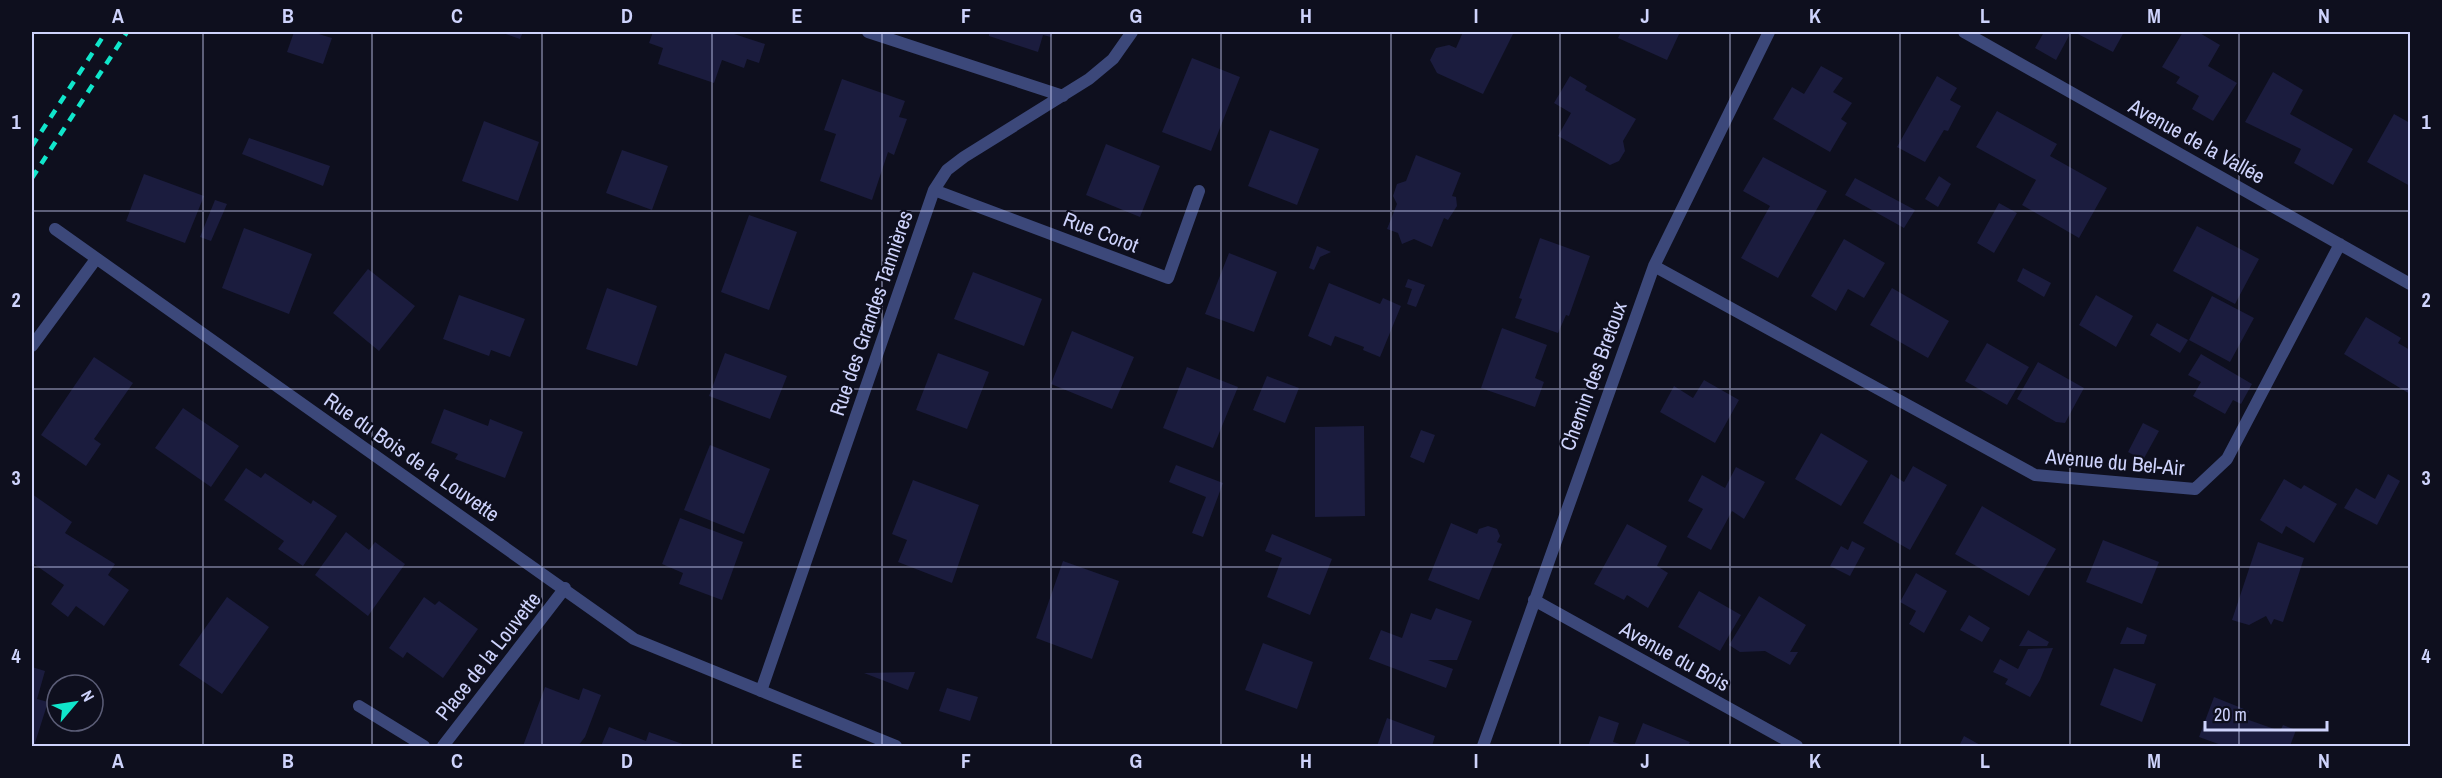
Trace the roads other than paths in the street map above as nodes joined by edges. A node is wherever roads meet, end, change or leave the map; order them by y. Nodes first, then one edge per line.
1 (868, 32) edge
2 (1132, 32) edge
3 (1769, 32) edge
4 (1964, 32) edge
5 (1063, 96) junction
6 (934, 190) junction
7 (1199, 191) dead end
8 (55, 229) dead end
9 (2340, 244) junction
10 (96, 258) junction
11 (1654, 266) junction
12 (2410, 284) edge
13 (32, 346) edge
14 (565, 588) junction
15 (1534, 600) junction
16 (761, 691) junction
17 (359, 706) dead end
18 (424, 747) edge
19 (442, 747) edge
20 (896, 747) edge
21 (1483, 747) edge
22 (1797, 747) edge

1 - 5 street
2 - 5 street, Rue des Grandes Tannières
3 - 11 street, Chemin des Bretoux
4 - 9 street, Avenue de la Vallée
5 - 6 street, Rue des Grandes Tannières
6 - 7 street, Rue Corot
6 - 16 street, Rue des Grandes Tannières
8 - 10 street, Rue du Bois de la Louvette
9 - 11 street, Avenue du Bel-Air
9 - 12 street, Avenue de la Vallée
10 - 13 street
10 - 14 street, Rue du Bois de la Louvette
11 - 15 street, Chemin des Bretoux
14 - 16 street, Rue du Bois de la Louvette
14 - 19 street, Place de la Louvette
15 - 21 street, Chemin des Bretoux
15 - 22 street, Avenue du Bois
16 - 20 street, Rue du Bois de la Louvette
17 - 18 street

